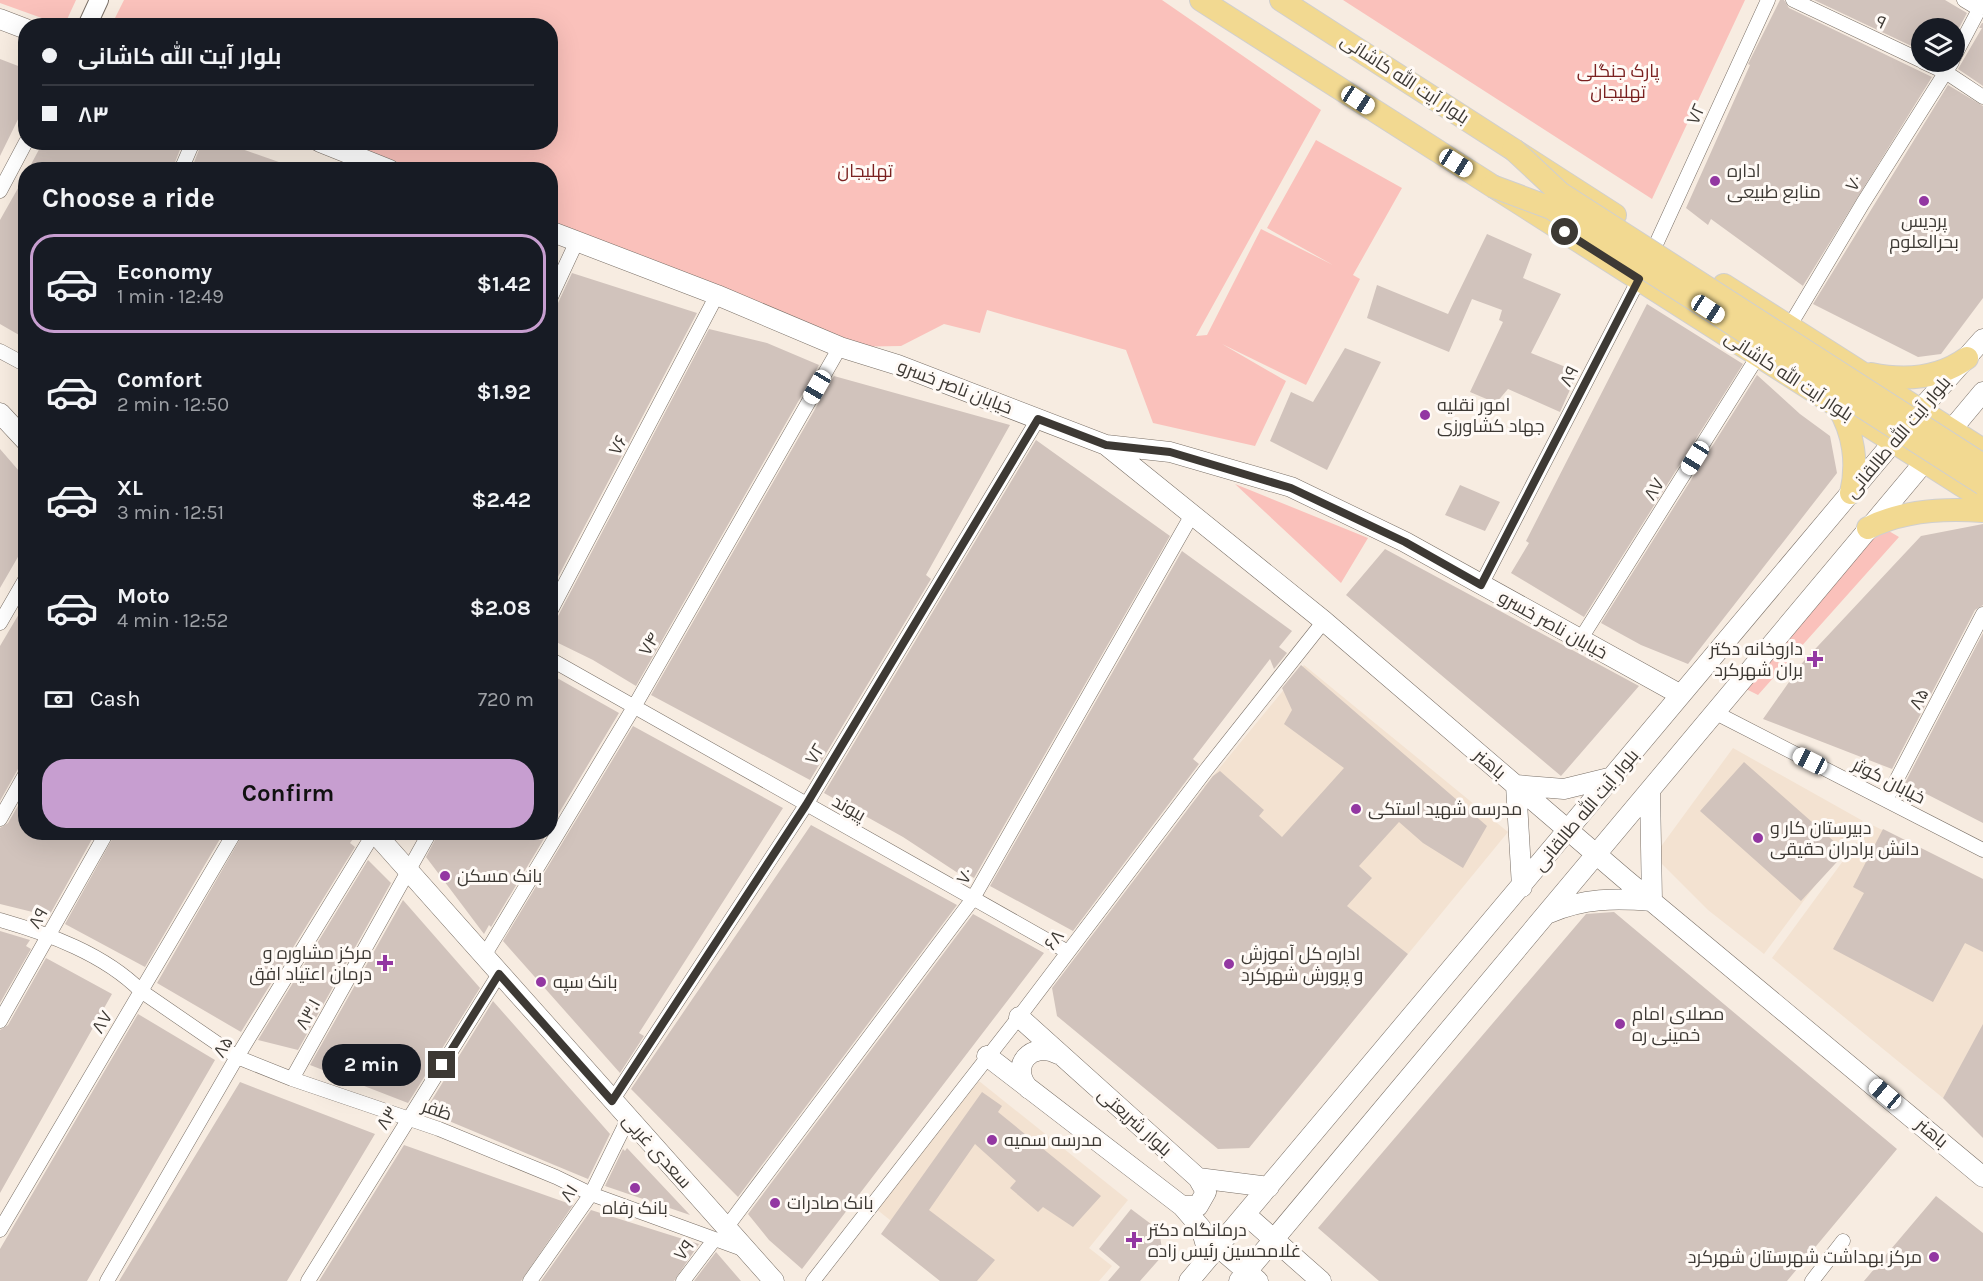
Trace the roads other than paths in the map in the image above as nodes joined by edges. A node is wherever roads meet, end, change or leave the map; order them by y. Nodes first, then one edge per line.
1 (99, 0) edge
2 (1202, 0) edge
3 (1281, 0) edge
4 (1768, 0) edge
5 (1793, 0) edge
6 (1964, 0) edge
7 (1981, 5) edge
8 (91, 18) edge
9 (0, 19) edge
10 (18, 26) edge
11 (1965, 36) edge
12 (1911, 56) edge
13 (1947, 72) edge
14 (1956, 72) edge
15 (1983, 97) edge
16 (1513, 149) junction
17 (22, 150) edge
18 (333, 150) edge
19 (352, 162) edge
20 (1492, 186) junction
21 (0, 191) edge
22 (558, 234) edge
23 (577, 241) junction
24 (1657, 242) junction
25 (1639, 279) junction
26 (558, 282) edge
27 (717, 295) junction
28 (1789, 327) junction
29 (1983, 339) edge
30 (840, 347) junction
31 (0, 351) edge
32 (1758, 356) junction
33 (1966, 358) junction
34 (18, 361) edge
35 (1861, 371) junction
36 (1983, 392) edge
37 (1838, 407) junction
38 (1920, 410) junction
39 (0, 413) edge
40 (1038, 419) junction
41 (1951, 429) junction
42 (18, 432) edge
43 (1893, 442) junction
44 (1106, 445) junction
45 (1983, 450) edge
46 (1924, 462) junction
47 (1983, 465) edge
48 (1983, 484) edge
49 (1851, 493) junction
50 (1983, 500) edge
51 (1983, 511) edge
52 (1192, 513) junction
53 (1868, 528) junction
54 (1481, 585) junction
55 (18, 592) edge
56 (558, 597) edge
57 (1983, 614) edge
58 (1324, 621) junction
59 (0, 623) edge
60 (1580, 640) junction
61 (558, 664) edge
62 (1681, 695) junction
63 (634, 707) junction
64 (1714, 712) junction
65 (1613, 777) junction
66 (1516, 785) junction
67 (18, 787) edge
68 (1650, 791) junction
69 (1886, 800) junction
70 (806, 805) junction
71 (0, 819) edge
72 (1569, 831) junction
73 (558, 833) edge
74 (103, 840) edge
75 (230, 840) edge
76 (370, 840) edge
77 (380, 840) edge
78 (425, 840) edge
79 (554, 840) edge
80 (1983, 850) edge
81 (1597, 855) junction
82 (408, 871) junction
83 (1522, 887) junction
84 (972, 900) junction
85 (1652, 901) junction
86 (1547, 914) junction
87 (0, 920) edge
88 (50, 934) junction
89 (1068, 952) junction
90 (484, 956) junction
91 (499, 974) junction
92 (141, 991) junction
93 (1019, 1017) junction
94 (0, 1022) edge
95 (1058, 1054) junction
96 (987, 1056) junction
97 (237, 1057) junction
98 (292, 1079) junction
99 (1030, 1090) junction
100 (612, 1101) junction
101 (408, 1119) junction
102 (628, 1119) junction
103 (1982, 1175) edge
104 (1198, 1178) junction
105 (1269, 1187) junction
106 (591, 1194) junction
107 (1182, 1206) junction
108 (1245, 1214) junction
109 (0, 1230) edge
110 (720, 1234) junction
111 (1273, 1239) junction
112 (1843, 1241) dead end
113 (1213, 1251) junction
114 (1248, 1278) edge
115 (107, 1281) edge
116 (308, 1281) edge
117 (530, 1281) edge
118 (683, 1281) edge
119 (774, 1281) edge
120 (813, 1281) edge
121 (1189, 1281) edge
122 (1321, 1281) edge
123 (1812, 1281) edge

1 - 8 street
2 - 20 main road, بلوار آیت الله کاشانی
3 - 16 main road, بلوار آیت الله کاشانی
4 - 24 street, ۷۲
5 - 12 street, ۹
6 - 7 street
7 - 11 street
9 - 10 main road
13 - 28 street, ۷۰
14 - 15 street, ۹
16 - 24 main road, بلوار آیت الله کاشانی
16 - 47 main road, bridge
17 - 21 street
18 - 19 main road
20 - 25 main road, بلوار آیت الله کاشانی
20 - 48 main road, bridge
22 - 23 main road, خیابان ناصر خسرو
23 - 26 street
23 - 27 main road, خیابان ناصر خسرو
24 - 28 main road, بلوار آیت الله کاشانی
25 - 32 main road, بلوار آیت الله کاشانی
25 - 54 street, ۸۹
27 - 30 main road, خیابان ناصر خسرو
27 - 56 street, ۷۶
28 - 35 main road, بلوار آیت الله کاشانی
29 - 33 main road, بلوار آیت الله طالقانی
30 - 40 main road, خیابان ناصر خسرو
30 - 63 street, ۷۴
31 - 34 street
32 - 37 main road, بلوار آیت الله کاشانی
32 - 60 street, ۸۷
33 - 35 main road
33 - 38 main road, بلوار آیت الله طالقانی
35 - 38 main road, بلوار آیت الله کاشانی
36 - 41 main road, بلوار آیت الله طالقانی
37 - 43 main road, بلوار آیت الله کاشانی
37 - 49 main road
38 - 41 main road, بلوار آیت الله کاشانی
38 - 43 main road, بلوار آیت الله طالقانی
39 - 42 main road
40 - 44 main road, خیابان ناصر خسرو
40 - 70 street, ۷۲
41 - 45 main road, بلوار آیت الله کاشانی
41 - 46 main road, بلوار آیت الله طالقانی
43 - 46 main road, بلوار آیت الله کاشانی
43 - 49 main road, بلوار آیت الله طالقانی
44 - 52 main road, باهنر
44 - 54 main road, خیابان ناصر خسرو
46 - 50 main road, بلوار آیت الله کاشانی
46 - 53 main road, بلوار آیت الله طالقانی
49 - 62 main road, بلوار آیت الله طالقانی
51 - 53 main road
52 - 58 main road, باهنر
52 - 84 street, ۷۰
53 - 64 main road, بلوار آیت الله طالقانی
54 - 60 main road, خیابان ناصر خسرو
55 - 59 street
57 - 69 street, ۸۵
58 - 66 main road, باهنر
58 - 89 street, ۶۸
60 - 62 main road, خیابان ناصر خسرو
61 - 63 street, پیوند
62 - 65 main road, بلوار آیت الله طالقانی
63 - 70 street, پیوند
63 - 73 street, ۷۴
64 - 68 main road, بلوار آیت الله طالقانی
64 - 69 street, خیابان کوثر
65 - 66 main road
65 - 72 main road, بلوار آیت الله طالقانی
66 - 72 main road, باهنر
66 - 83 main road
67 - 71 street
68 - 81 main road, بلوار آیت الله طالقانی
68 - 85 main road
69 - 80 street, خیابان کوثر
70 - 84 street, پیوند
70 - 100 street, ۷۲
72 - 81 main road, باهنر
72 - 83 main road, بلوار آیت الله طالقانی
74 - 88 street, ۸۹
75 - 92 street, ۸۷
76 - 97 street, ۸۵
77 - 82 main road, سعدی غربی
78 - 82 street
79 - 90 street, ۷۴
81 - 85 main road, باهنر
81 - 86 main road, بلوار آیت الله طالقانی
82 - 90 main road, سعدی غربی
82 - 98 street, ۸۳.۱
83 - 105 main road, بلوار آیت الله طالقانی
84 - 89 street, پیوند
84 - 110 street, ۷۰
85 - 86 main road
85 - 103 main road, باهنر
86 - 111 main road, بلوار آیت الله طالقانی
87 - 88 street, ظفر
88 - 92 street, ظفر
88 - 94 street, ۸۹
89 - 93 street, ۶۸
90 - 91 main road, سعدی غربی
91 - 100 main road, سعدی غربی
91 - 101 street, ۸۳
92 - 97 street, ظفر
92 - 109 street, ۸۷
93 - 95 main road, بلوار شریعتی
93 - 96 street, ۶۸
95 - 99 main road
95 - 104 main road, بلوار شریعتی
96 - 99 main road, بلوار شریعتی
96 - 120 street, ۶۸
97 - 98 street, ظفر
97 - 115 street, ۸۵
98 - 101 street, ظفر
99 - 107 main road, بلوار شریعتی
100 - 102 main road, سعدی غربی
101 - 106 street, ظفر
101 - 116 street, ۸۳
102 - 106 street, ۸۱
102 - 110 main road, سعدی غربی
104 - 105 main road
104 - 107 main road
105 - 108 main road, بلوار آیت الله طالقانی
106 - 110 street, ظفر
106 - 117 street, ۸۱
107 - 113 main road, بلوار شریعتی
108 - 111 main road
108 - 113 main road, بلوار آیت الله طالقانی
110 - 118 street, ۷۹
110 - 119 main road, سعدی غربی
111 - 114 main road, بلوار آیت الله طالقانی
111 - 122 main road
112 - 123 street
113 - 114 main road
113 - 121 main road, بلوار آیت الله طالقانی

